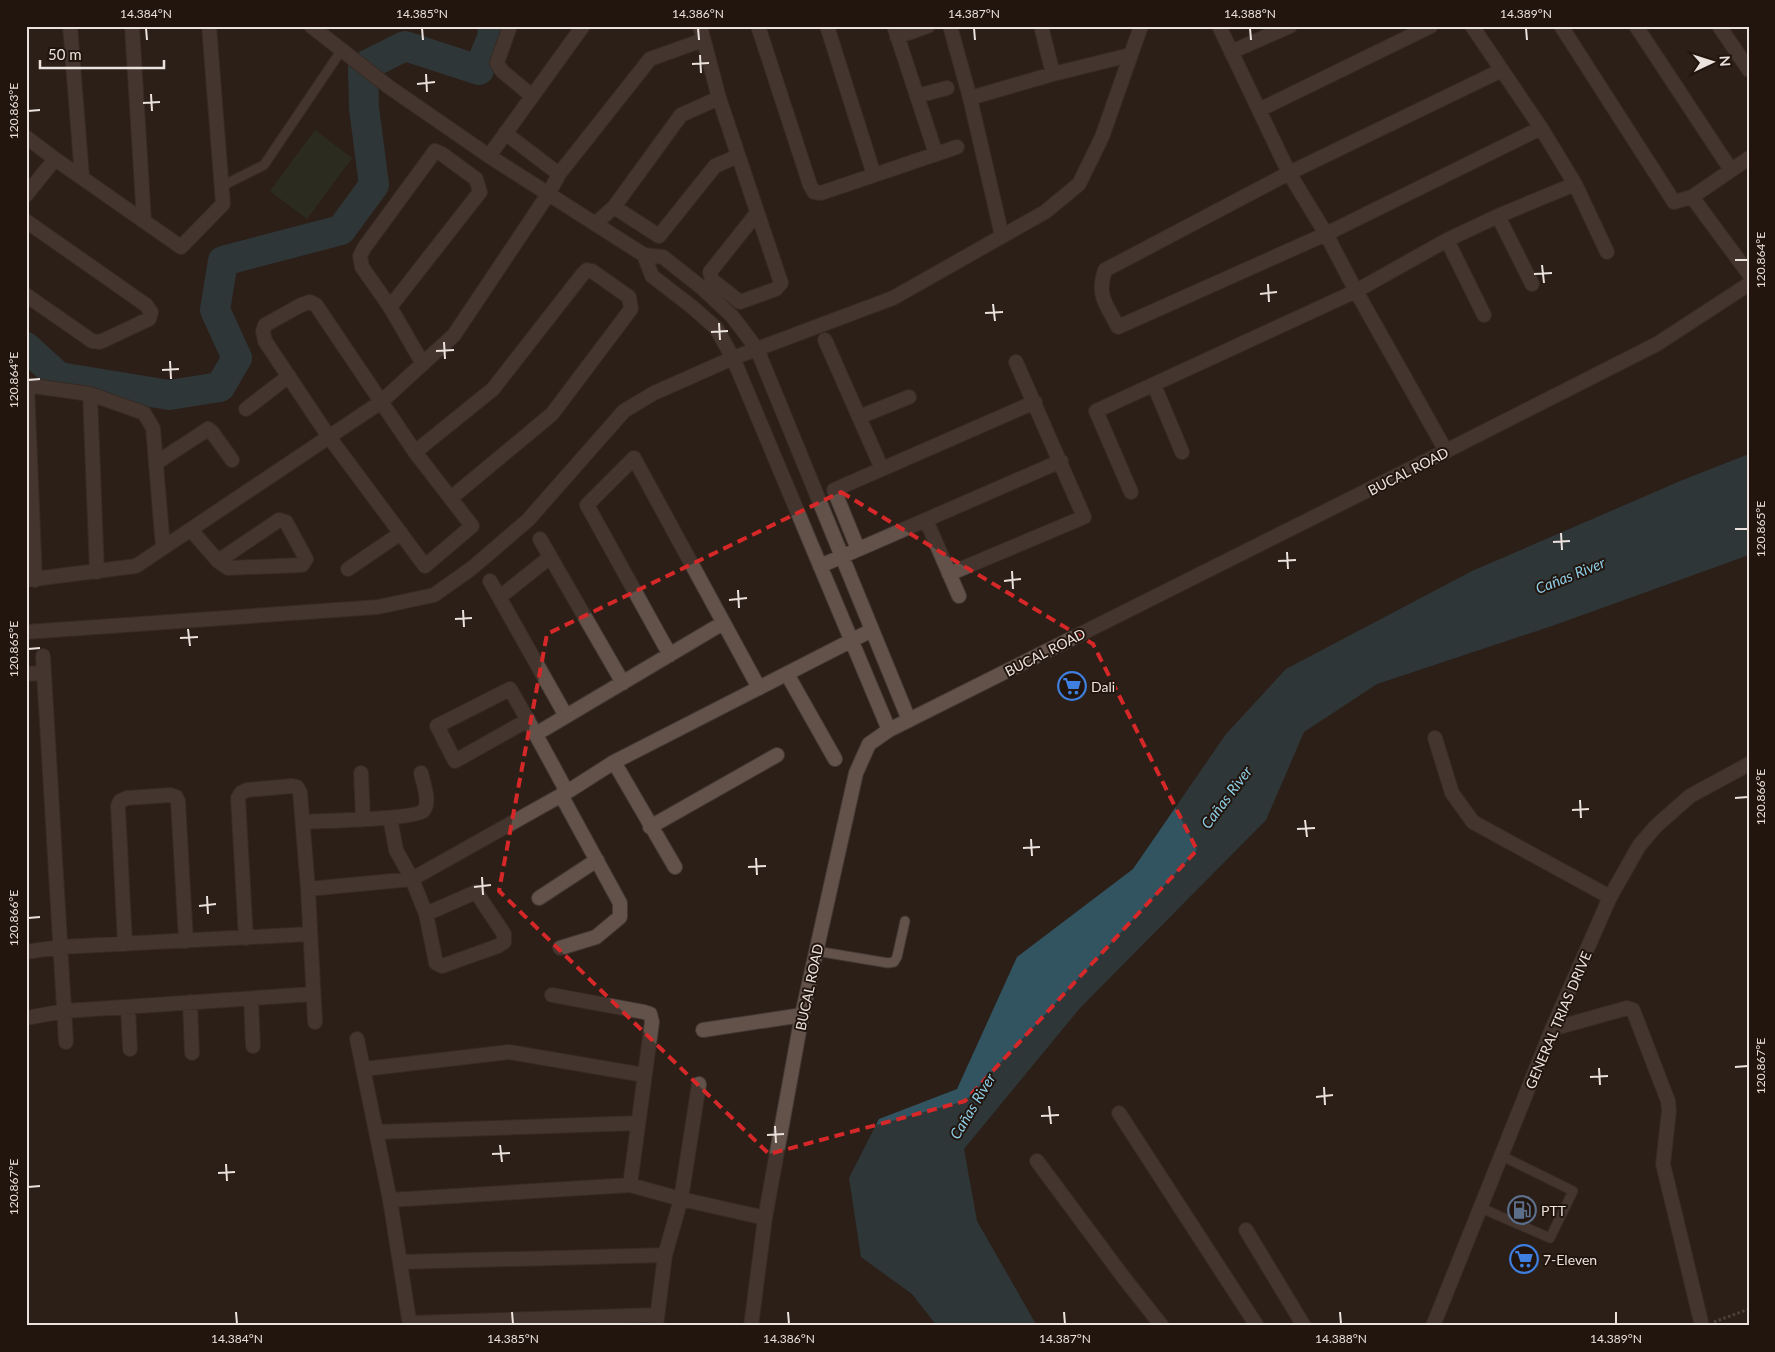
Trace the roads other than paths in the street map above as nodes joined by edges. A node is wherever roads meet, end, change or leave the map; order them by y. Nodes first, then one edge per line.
1 (70, 26) edge
2 (132, 26) edge
3 (209, 26) edge
4 (311, 26) edge
5 (510, 26) edge
6 (583, 26) edge
7 (758, 26) edge
8 (827, 26) edge
9 (928, 26) edge
10 (950, 26) edge
11 (1041, 26) edge
12 (1141, 26) edge
13 (1219, 26) edge
14 (1290, 26) edge
15 (1431, 26) edge
16 (1472, 26) edge
17 (1636, 26) edge
18 (1720, 26) edge
19 (1564, 27) edge
20 (896, 32) edge
21 (702, 33) edge
22 (1232, 52) junction
23 (344, 53) junction
24 (1130, 55) junction
25 (1502, 70) junction
26 (1749, 70) edge
27 (1054, 74) junction
28 (946, 88) dead end
29 (532, 96) junction
30 (917, 96) junction
31 (719, 98) junction
32 (970, 98) junction
33 (1259, 110) junction
34 (1541, 128) junction
35 (505, 133) junction
36 (26, 137) edge
37 (957, 147) dead end
38 (936, 154) junction
39 (489, 156) junction
40 (738, 156) junction
41 (1749, 158) edge
42 (55, 159) junction
43 (1731, 170) junction
44 (1289, 173) junction
45 (559, 174) junction
46 (874, 175) junction
47 (82, 177) junction
48 (1575, 184) junction
49 (222, 186) junction
50 (549, 192) junction
51 (26, 195) edge
52 (1692, 196) junction
53 (614, 207) junction
54 (757, 213) junction
55 (1498, 216) junction
56 (26, 221) edge
57 (144, 221) junction
58 (596, 224) junction
59 (1326, 234) junction
60 (1002, 236) junction
61 (1447, 240) junction
62 (1607, 252) dead end
63 (644, 255) junction
64 (1749, 274) edge
65 (1532, 284) dead end
66 (1749, 284) edge
67 (1356, 291) junction
68 (26, 295) edge
69 (390, 307) junction
70 (1484, 315) dead end
71 (825, 340) dead end
72 (757, 349) junction
73 (733, 358) junction
74 (1016, 362) dead end
75 (423, 364) junction
76 (289, 376) junction
77 (27, 385) edge
78 (1154, 385) junction
79 (90, 394) junction
80 (909, 397) dead end
81 (381, 402) junction
82 (1035, 402) junction
83 (246, 410) dead end
84 (859, 418) junction
85 (329, 437) junction
86 (1446, 451) junction
87 (415, 452) junction
88 (1182, 452) dead end
89 (232, 460) dead end
90 (1061, 461) junction
91 (156, 463) junction
92 (882, 469) junction
93 (1131, 492) dead end
94 (451, 498) junction
95 (926, 520) junction
96 (191, 530) junction
97 (401, 533) junction
98 (540, 539) dead end
99 (163, 548) junction
100 (858, 549) junction
101 (550, 556) junction
102 (842, 556) junction
103 (218, 561) junction
104 (820, 566) junction
105 (348, 569) dead end
106 (97, 572) junction
107 (949, 574) junction
108 (31, 580) edge
109 (490, 581) dead end
110 (959, 596) dead end
111 (500, 597) junction
112 (724, 623) junction
113 (872, 630) junction
114 (26, 632) edge
115 (851, 640) junction
116 (670, 655) junction
117 (43, 656) dead end
118 (44, 673) junction
119 (26, 674) edge
120 (787, 674) junction
121 (623, 683) junction
122 (759, 688) junction
123 (566, 716) junction
124 (528, 720) junction
125 (909, 720) junction
126 (889, 730) junction
127 (536, 734) junction
128 (1435, 738) dead end
129 (777, 755) dead end
130 (835, 759) dead end
131 (614, 762) junction
132 (1749, 764) edge
133 (361, 773) dead end
134 (421, 773) dead end
135 (564, 793) junction
136 (363, 818) junction
137 (390, 818) junction
138 (303, 822) junction
139 (650, 827) junction
140 (597, 860) junction
141 (675, 866) dead end
142 (412, 879) junction
143 (308, 889) junction
144 (1610, 897) junction
145 (539, 898) dead end
146 (426, 914) junction
147 (905, 921) dead end
148 (310, 934) junction
149 (246, 938) junction
150 (186, 940) junction
151 (125, 944) junction
152 (60, 947) junction
153 (560, 948) dead end
154 (816, 951) junction
155 (26, 952) edge
156 (313, 994) junction
157 (552, 995) dead end
158 (251, 999) junction
159 (190, 1002) junction
160 (128, 1007) junction
161 (64, 1011) junction
162 (802, 1015) junction
163 (26, 1018) edge
164 (315, 1022) dead end
165 (703, 1030) dead end
166 (1552, 1030) junction
167 (358, 1038) dead end
168 (66, 1042) dead end
169 (254, 1046) dead end
170 (130, 1048) dead end
171 (192, 1053) dead end
172 (364, 1069) junction
173 (644, 1075) junction
174 (699, 1084) dead end
175 (1120, 1113) dead end
176 (638, 1123) junction
177 (376, 1132) junction
178 (1502, 1156) junction
179 (1037, 1161) dead end
180 (630, 1185) junction
181 (681, 1199) junction
182 (390, 1200) junction
183 (1481, 1208) junction
184 (765, 1218) junction
185 (1246, 1230) dead end
186 (664, 1255) junction
187 (400, 1262) junction
188 (656, 1320) edge
189 (410, 1324) edge
190 (751, 1326) edge
191 (1162, 1326) edge
192 (1257, 1326) edge
193 (1304, 1326) edge
194 (1433, 1326) edge
195 (1702, 1326) edge

1 - 47 street
2 - 57 street
3 - 49 street
4 - 23 street
5 - 29 street
6 - 29 street
7 - 46 street
8 - 46 street
9 - 20 street
10 - 32 street
11 - 27 street
12 - 24 street
13 - 22 street
14 - 22 street
15 - 33 street
16 - 25 street
17 - 43 street
18 - 26 street
19 - 52 street
20 - 30 street
21 - 31 street
21 - 45 street
22 - 33 street
23 - 39 street
23 - 49 lane
24 - 27 street
24 - 60 street
25 - 34 street
25 - 44 street
27 - 32 street
28 - 30 street
29 - 35 street
30 - 38 street
31 - 40 street
31 - 53 street
32 - 60 street
33 - 44 street
34 - 48 street
34 - 59 street
35 - 39 street
35 - 45 street
36 - 42 street
37 - 38 street
38 - 46 street
39 - 50 street
40 - 53 street
40 - 54 street
41 - 43 street
42 - 47 street
42 - 51 street
43 - 52 street
44 - 59 street
44 - 59 street
45 - 50 street
47 - 57 street
48 - 55 street
48 - 62 street
49 - 57 street
50 - 58 street
50 - 75 street
52 - 64 street
53 - 58 street
54 - 54 street
55 - 61 street
55 - 65 street
56 - 68 street
58 - 63 street
59 - 67 street
60 - 72 street
61 - 67 street
61 - 70 street
63 - 72 street
63 - 73 street
66 - 86 street, BUCAL ROAD
67 - 78 street
67 - 86 street
69 - 69 street
69 - 75 street
71 - 84 street
72 - 73 street
72 - 102 street
73 - 104 street
73 - 114 street
74 - 82 street
75 - 81 street
76 - 81 street
76 - 83 street
76 - 85 street
77 - 79 street
77 - 108 street
78 - 88 street
78 - 93 street
79 - 91 street
79 - 106 street
80 - 84 street
81 - 85 street
81 - 87 street
82 - 90 street
82 - 92 street
84 - 92 street
85 - 96 street
85 - 97 street
86 - 125 street, BUCAL ROAD
87 - 94 street
87 - 94 street
89 - 91 street
90 - 95 street
90 - 107 street
91 - 99 street
92 - 100 street
94 - 97 street
95 - 100 street
95 - 107 street
96 - 99 street
96 - 103 street
97 - 105 street
98 - 101 street
99 - 106 street
100 - 102 street
101 - 111 street
101 - 121 street
102 - 104 street
102 - 113 street
103 - 103 street
104 - 115 street
106 - 108 street
107 - 110 street
109 - 111 street
111 - 123 street
112 - 116 street
112 - 116 street
112 - 122 street
113 - 115 street
113 - 125 street
115 - 120 street
115 - 126 street
116 - 121 street
117 - 118 street
118 - 119 street
118 - 152 street
120 - 122 street
120 - 130 street
121 - 123 street
122 - 131 street
123 - 127 street
124 - 124 street
124 - 127 street
125 - 126 street, BUCAL ROAD
126 - 154 street, BUCAL ROAD
127 - 135 street
128 - 144 street
129 - 139 street
131 - 135 street
131 - 139 street
132 - 144 street, GENERAL TRIAS DRIVE
133 - 136 street
134 - 137 street
135 - 140 street
135 - 142 street
136 - 137 street
136 - 138 street
137 - 142 street
138 - 143 street
138 - 149 street
139 - 141 street
140 - 145 street
140 - 153 street
142 - 143 street
142 - 146 street
143 - 148 street
144 - 166 street, GENERAL TRIAS DRIVE
146 - 146 street
147 - 154 lane
148 - 149 street
148 - 156 street
149 - 150 street
150 - 151 street
150 - 151 street
151 - 152 street
152 - 155 street
152 - 161 street
154 - 162 street, BUCAL ROAD
156 - 158 street
156 - 164 street
157 - 173 street
158 - 159 street
158 - 169 street
159 - 160 street
159 - 171 street
160 - 161 street
160 - 170 street
161 - 163 street
161 - 168 street
162 - 165 street
162 - 184 street, BUCAL ROAD
166 - 178 street, GENERAL TRIAS DRIVE
166 - 195 street
167 - 172 street
172 - 173 street
172 - 177 street
173 - 176 street
174 - 181 street
175 - 192 street
176 - 177 street
176 - 180 street
177 - 182 street
178 - 183 street, GENERAL TRIAS DRIVE
178 - 183 lane
179 - 191 street
180 - 181 street
180 - 182 street
181 - 184 street
181 - 186 street
182 - 187 street
183 - 194 street, GENERAL TRIAS DRIVE
184 - 190 street, BUCAL ROAD
185 - 193 street
186 - 187 street
186 - 188 street
187 - 189 street
188 - 189 street

